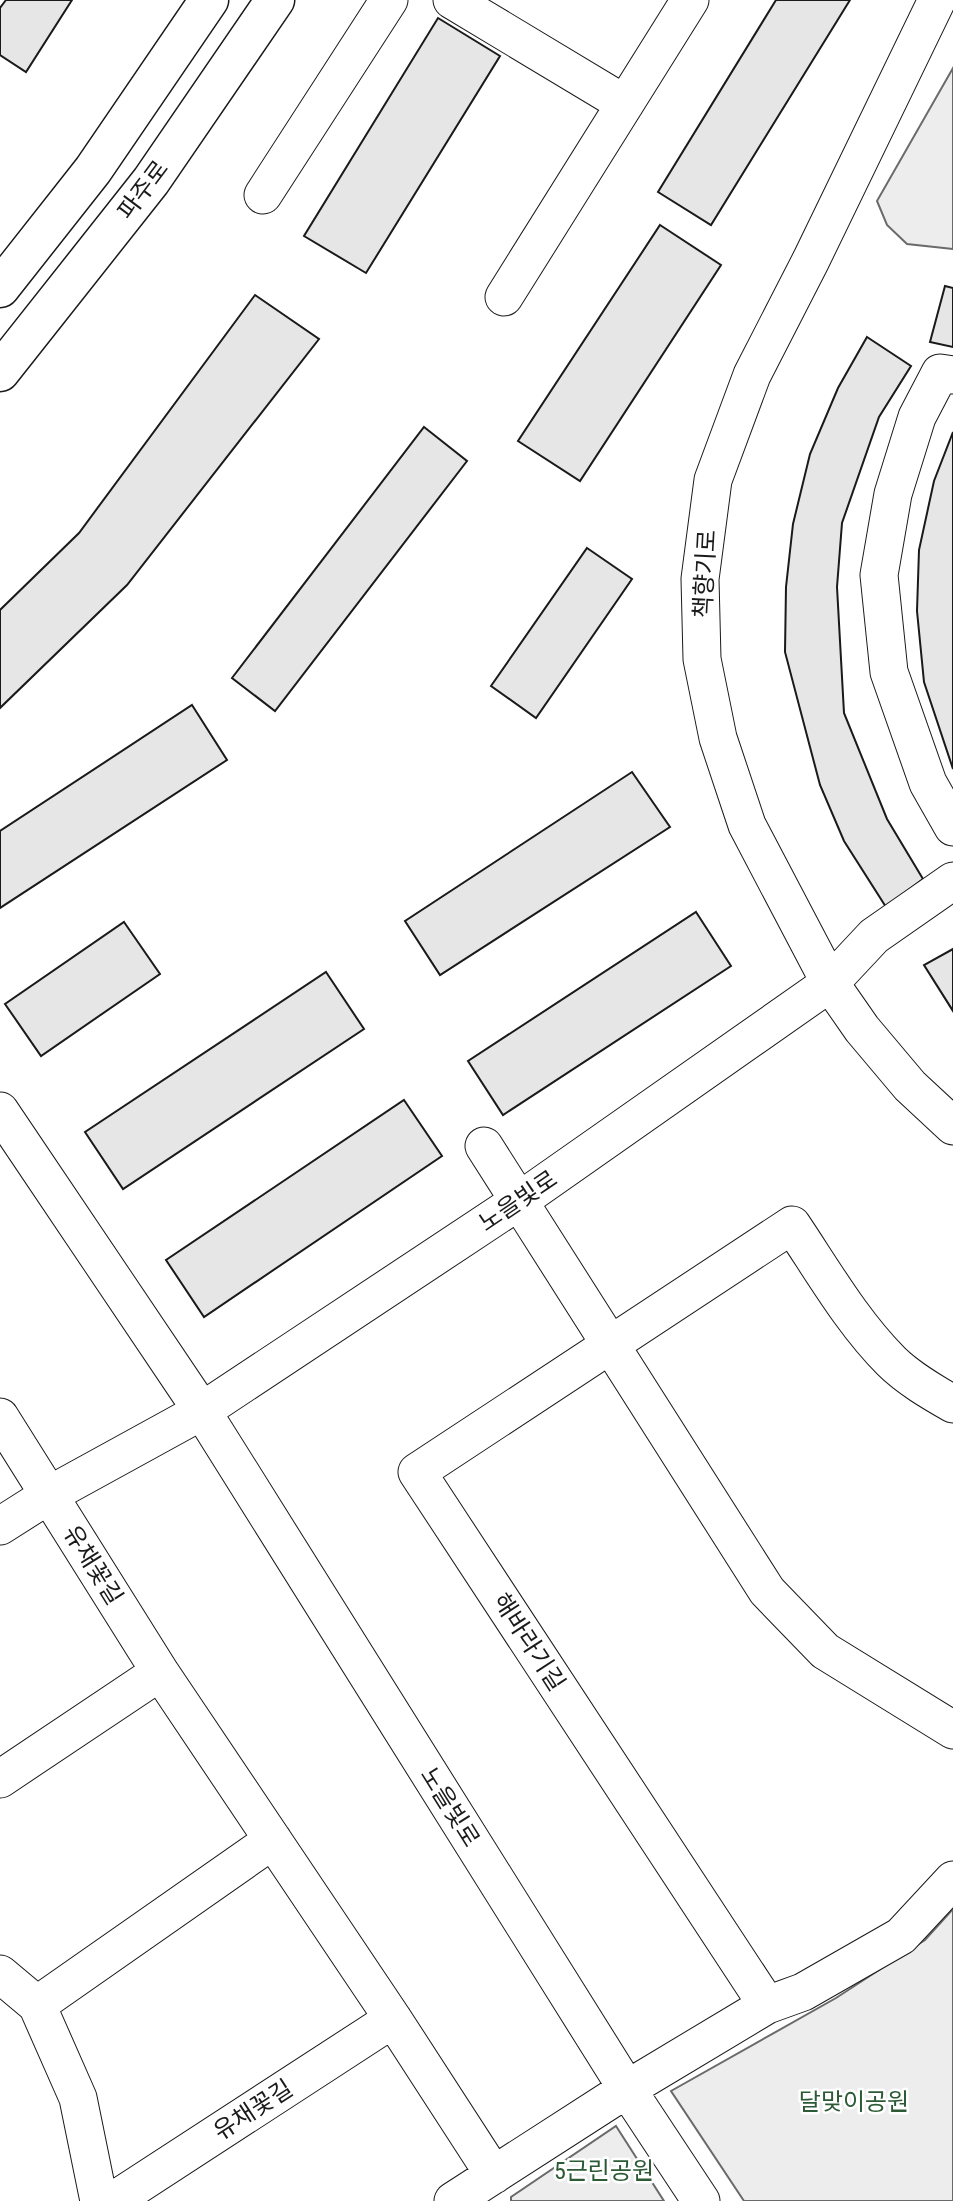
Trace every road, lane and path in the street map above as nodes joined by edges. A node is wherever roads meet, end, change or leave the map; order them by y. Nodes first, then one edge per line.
1 (209, 0) edge
2 (275, 0) edge
3 (389, 0) edge
4 (452, 0) edge
5 (690, 0) edge
6 (937, 0) edge
7 (625, 104) junction
8 (263, 195) dead end
9 (0, 288) edge
10 (504, 298) dead end
11 (0, 372) edge
12 (953, 375) edge
13 (953, 827) edge
14 (953, 881) edge
15 (830, 984) junction
16 (0, 1111) edge
17 (953, 1126) edge
18 (484, 1146) dead end
19 (519, 1201) junction
20 (610, 1345) junction
21 (953, 1404) edge
22 (202, 1411) junction
23 (0, 1418) edge
24 (49, 1494) junction
25 (0, 1526) edge
26 (160, 1672) junction
27 (953, 1730) edge
28 (0, 1779) edge
29 (273, 1840) junction
30 (953, 1880) edge
31 (0, 1974) edge
32 (37, 2005) junction
33 (767, 2005) junction
34 (393, 2019) junction
35 (627, 2089) junction
36 (489, 2188) edge
37 (100, 2201) edge
38 (113, 2201) edge
39 (453, 2201) edge
40 (701, 2201) edge

1 - 9 main road
2 - 11 main road, 파주로
3 - 8 street
4 - 7 street
5 - 7 street
6 - 15 street, 책향기로
7 - 10 street
12 - 13 street
14 - 15 street, 노을빛로
15 - 17 street, 책향기로
15 - 19 street, 노을빛로
16 - 22 street, 노을빛로
18 - 19 street
19 - 20 street
19 - 22 street, 노을빛로
20 - 21 street, 해바라기길
20 - 27 street
20 - 33 street, 해바라기길
22 - 24 street
22 - 35 street, 노을빛로
23 - 24 street, 유채꽃길
24 - 25 street
24 - 26 street, 유채꽃길
26 - 28 street
26 - 29 street, 유채꽃길
29 - 32 street
29 - 34 street, 유채꽃길
30 - 33 street
31 - 32 street
32 - 37 street
33 - 35 street
34 - 36 street, 유채꽃길
34 - 38 street, 유채꽃길
35 - 36 street
35 - 40 street, 노을빛로
36 - 39 street

